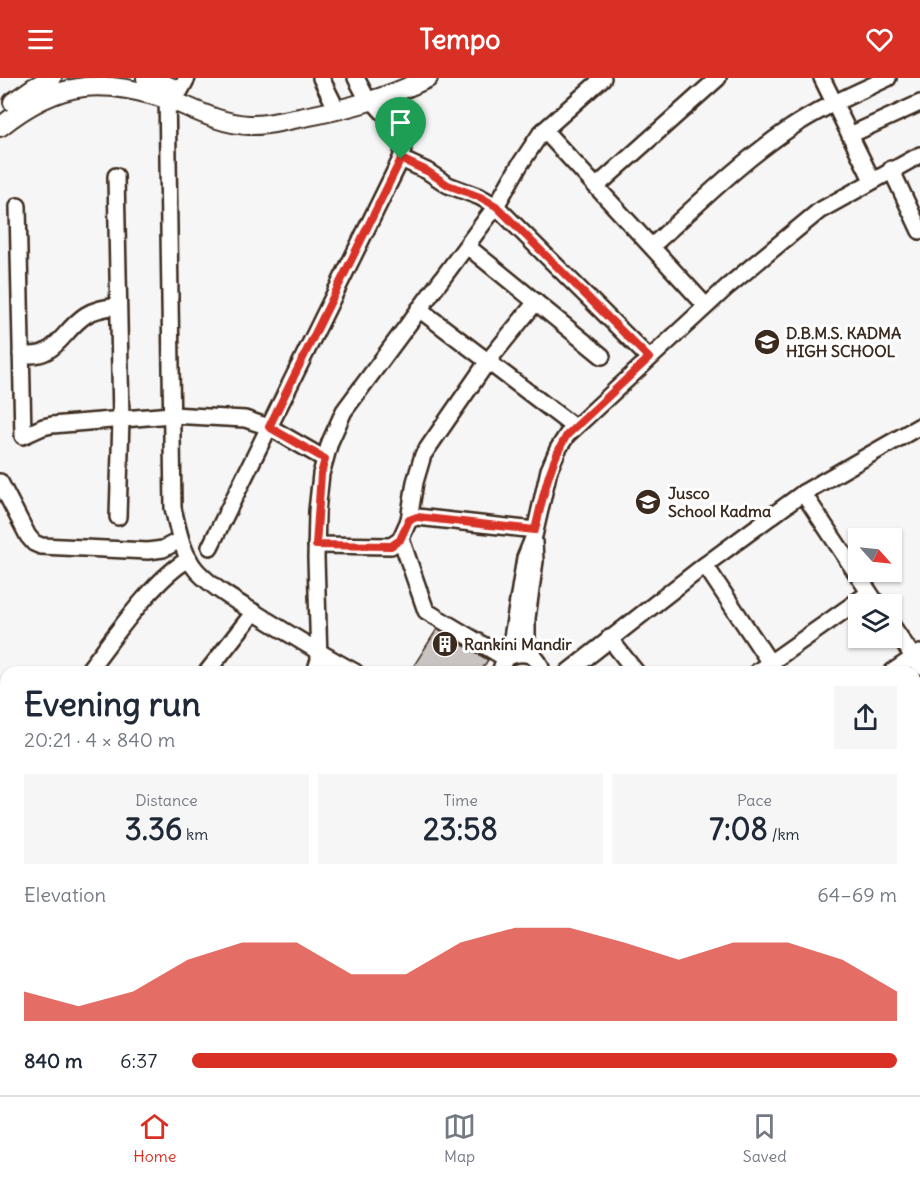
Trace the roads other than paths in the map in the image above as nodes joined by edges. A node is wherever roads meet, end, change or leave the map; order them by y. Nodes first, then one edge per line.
1 (147, 78) edge
2 (321, 78) edge
3 (404, 78) edge
4 (428, 78) edge
5 (603, 78) edge
6 (718, 78) edge
7 (822, 78) edge
8 (888, 78) edge
9 (48, 79) edge
10 (175, 88) edge
11 (364, 91) edge
12 (333, 102) junction
13 (834, 103) junction
14 (920, 103) edge
15 (0, 113) edge
16 (0, 127) edge
17 (544, 130) junction
18 (850, 135) junction
19 (920, 154) edge
20 (401, 159) junction
21 (891, 169) junction
22 (116, 176) dead end
23 (872, 180) junction
24 (597, 186) junction
25 (18, 206) dead end
26 (496, 206) junction
27 (920, 231) edge
28 (467, 246) junction
29 (652, 246) junction
30 (536, 303) junction
31 (117, 306) junction
32 (706, 306) junction
33 (419, 309) junction
34 (21, 354) junction
35 (602, 356) dead end
36 (649, 358) junction
37 (488, 361) junction
38 (171, 415) junction
39 (121, 419) junction
40 (920, 426) edge
41 (269, 427) junction
42 (574, 427) junction
43 (325, 459) junction
44 (0, 482) edge
45 (803, 493) junction
46 (118, 517) dead end
47 (409, 520) junction
48 (534, 533) junction
49 (401, 539) junction
50 (180, 540) junction
51 (316, 545) junction
52 (210, 547) dead end
53 (189, 559) junction
54 (705, 565) junction
55 (870, 594) edge
56 (254, 612) junction
57 (848, 615) edge
58 (609, 638) junction
59 (902, 638) edge
60 (318, 652) junction
61 (527, 653) junction
62 (918, 659) edge
63 (505, 662) edge
64 (92, 666) edge
65 (212, 666) edge
66 (317, 666) edge
67 (344, 666) edge
68 (541, 666) edge
69 (575, 666) edge
70 (631, 666) edge
71 (765, 666) edge
72 (771, 666) edge
73 (904, 666) edge

1 - 10 main road
2 - 12 street
3 - 11 main road
4 - 11 main road
5 - 17 street
6 - 24 street
7 - 13 street
8 - 13 street
9 - 15 main road
10 - 11 main road
10 - 12 main road
10 - 16 main road
10 - 38 street
11 - 12 main road
11 - 20 street
13 - 18 street
13 - 29 street
14 - 18 street
17 - 24 street
17 - 26 street
18 - 23 street
19 - 21 street
20 - 26 street
20 - 41 street
21 - 23 street
21 - 27 street
22 - 31 street
23 - 32 street
24 - 29 street
25 - 34 street
26 - 28 street
26 - 36 street
28 - 30 street
28 - 33 street
29 - 32 street
30 - 35 street
30 - 37 street
31 - 34 street
31 - 39 street
32 - 36 street
33 - 37 street
33 - 43 street
34 - 39 street
36 - 42 street
37 - 42 street
37 - 47 street
38 - 39 street
38 - 41 street
38 - 50 street
39 - 46 street
40 - 45 street
41 - 43 street
41 - 52 street
42 - 48 street
43 - 51 street
44 - 50 street
45 - 54 street
45 - 55 street
47 - 48 street
47 - 49 street
48 - 61 street
48 - 63 street
49 - 51 street
49 - 63 street
50 - 53 street
51 - 60 street
53 - 56 street
53 - 64 street
54 - 58 street
54 - 71 street
56 - 60 street
56 - 65 street
57 - 72 street
58 - 69 street
58 - 70 street
59 - 62 street
60 - 66 street
60 - 67 street
61 - 63 street
61 - 68 street
62 - 73 street

